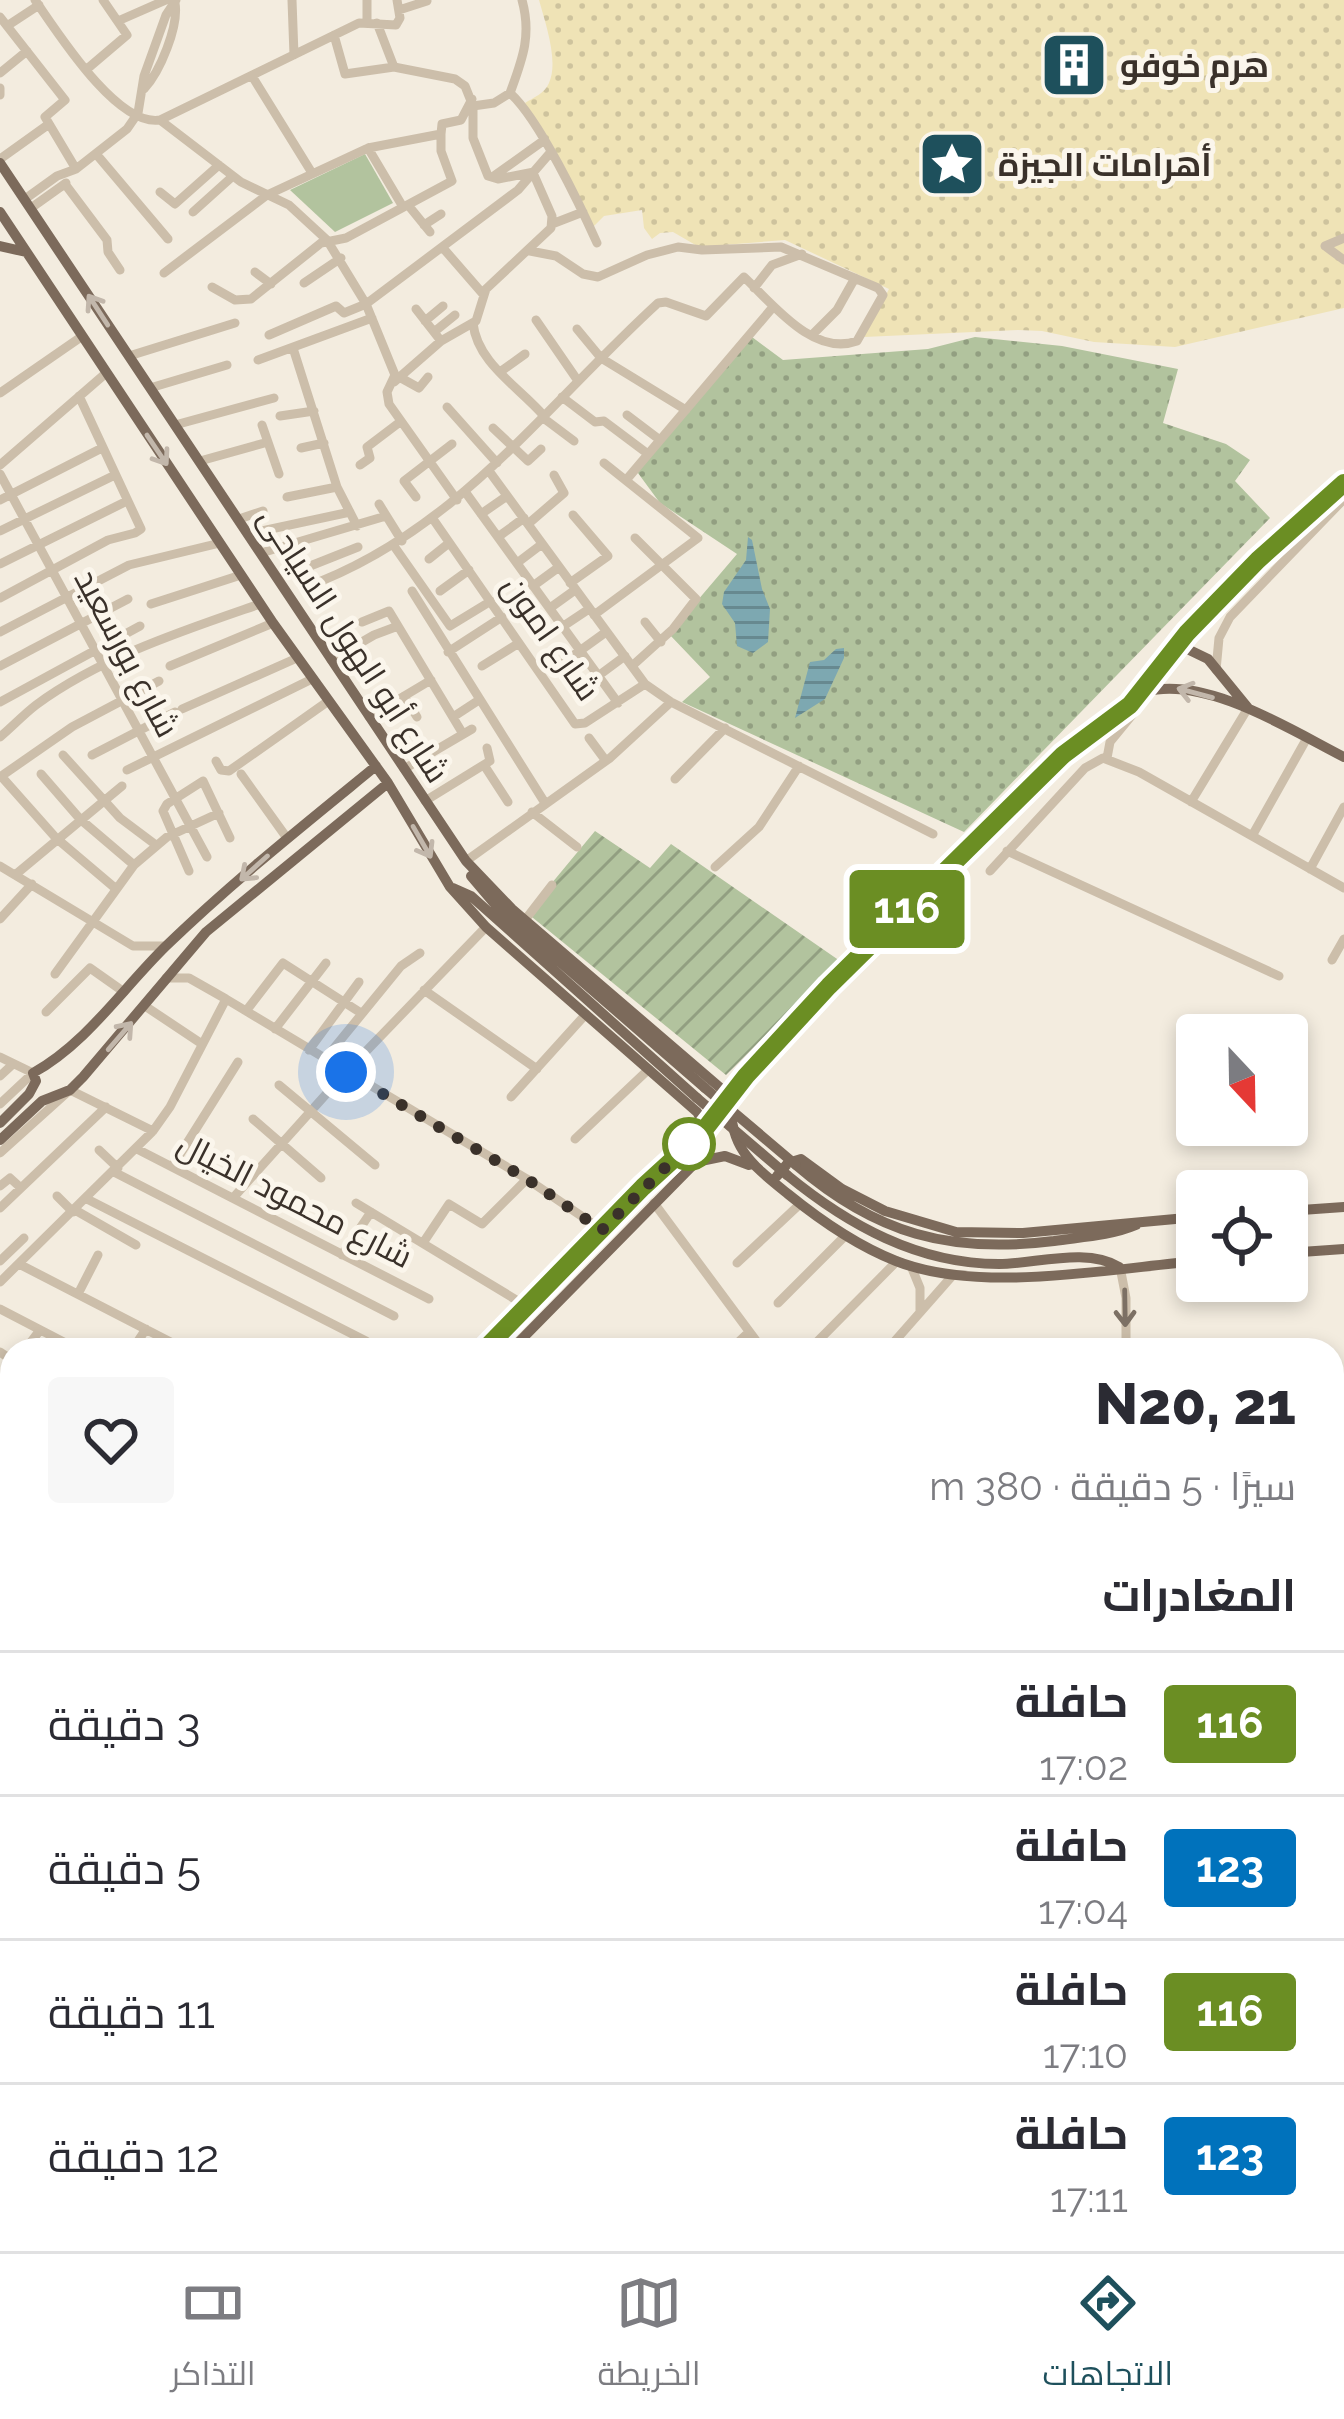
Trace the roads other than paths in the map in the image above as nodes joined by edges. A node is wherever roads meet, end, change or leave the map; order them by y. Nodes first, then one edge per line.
1 (103, 0) edge
2 (292, 0) edge
3 (367, 0) edge
4 (522, 0) edge
5 (172, 1) edge
6 (428, 1) edge
7 (37, 2) edge
8 (398, 5) edge
9 (4, 21) edge
10 (118, 21) junction
11 (372, 22) junction
12 (334, 35) junction
13 (27, 51) junction
14 (294, 55) junction
15 (394, 67) junction
16 (87, 69) junction
17 (0, 73) edge
18 (252, 76) junction
19 (510, 93) junction
20 (472, 102) junction
21 (135, 117) junction
22 (160, 120) junction
23 (50, 124) junction
24 (441, 134) junction
25 (543, 141) junction
26 (368, 148) junction
27 (550, 153) junction
28 (97, 154) junction
29 (0, 161) edge
30 (219, 165) junction
31 (312, 173) junction
32 (536, 173) junction
33 (70, 175) junction
34 (233, 176) junction
35 (491, 178) junction
36 (160, 192) dead end
37 (267, 195) junction
38 (28, 204) junction
39 (406, 206) junction
40 (0, 212) edge
41 (193, 212) dead end
42 (583, 212) junction
43 (441, 214) dead end
44 (552, 224) junction
45 (4, 227) edge
46 (1344, 238) edge
47 (168, 239) dead end
48 (327, 240) junction
49 (597, 243) dead end
50 (0, 246) edge
51 (443, 248) junction
52 (530, 251) junction
53 (26, 252) junction
54 (802, 254) junction
55 (340, 258) junction
56 (1344, 260) edge
57 (120, 270) dead end
58 (255, 272) dead end
59 (164, 273) dead end
60 (855, 278) junction
61 (304, 283) dead end
62 (271, 284) junction
63 (212, 287) dead end
64 (754, 288) junction
65 (483, 295) junction
66 (366, 304) junction
67 (443, 306) dead end
68 (772, 307) junction
69 (416, 309) dead end
70 (455, 315) dead end
71 (372, 319) junction
72 (536, 320) dead end
73 (425, 321) junction
74 (236, 322) dead end
75 (473, 323) junction
76 (577, 329) dead end
77 (269, 335) dead end
78 (812, 335) junction
79 (81, 337) junction
80 (437, 337) junction
81 (292, 348) junction
82 (524, 353) dead end
83 (129, 356) junction
84 (601, 358) junction
85 (258, 360) dead end
86 (227, 365) dead end
87 (500, 372) junction
88 (105, 374) junction
89 (428, 376) dead end
90 (398, 380) junction
91 (578, 381) junction
92 (150, 388) junction
93 (306, 388) junction
94 (290, 392) dead end
95 (0, 394) edge
96 (79, 396) junction
97 (562, 397) junction
98 (274, 398) dead end
99 (447, 407) dead end
100 (686, 410) junction
101 (314, 411) junction
102 (627, 415) dead end
103 (280, 416) dead end
104 (543, 417) junction
105 (400, 422) junction
106 (175, 424) junction
107 (262, 425) dead end
108 (493, 428) dead end
109 (660, 440) junction
110 (574, 441) dead end
111 (268, 442) junction
112 (324, 443) junction
113 (452, 444) dead end
114 (513, 447) junction
115 (103, 448) junction
116 (301, 448) dead end
117 (541, 449) dead end
118 (648, 454) junction
119 (200, 461) junction
120 (428, 463) junction
121 (604, 463) dead end
122 (361, 465) dead end
123 (493, 467) junction
124 (0, 470) edge
125 (279, 474) dead end
126 (115, 475) junction
127 (554, 475) dead end
128 (628, 479) junction
129 (1344, 483) edge
130 (338, 487) junction
131 (462, 496) junction
132 (507, 496) junction
133 (6, 497) edge
134 (287, 497) dead end
135 (416, 497) dead end
136 (1344, 499) edge
137 (128, 501) junction
138 (1320, 502) junction
139 (379, 504) dead end
140 (262, 511) dead end
141 (350, 512) junction
142 (481, 514) junction
143 (1332, 514) junction
144 (573, 515) dead end
145 (386, 516) junction
146 (238, 519) junction
147 (433, 519) junction
148 (25, 520) junction
149 (526, 521) junction
150 (1297, 524) junction
151 (353, 527) junction
152 (0, 531) edge
153 (135, 533) junction
154 (248, 534) junction
155 (498, 537) junction
156 (1311, 537) junction
157 (634, 538) dead end
158 (398, 543) junction
159 (449, 543) junction
160 (542, 544) junction
161 (39, 545) junction
162 (222, 546) junction
163 (358, 547) junction
164 (1267, 551) junction
165 (261, 553) junction
166 (147, 559) junction
167 (429, 559) dead end
168 (366, 563) junction
169 (517, 563) junction
170 (0, 564) edge
171 (664, 566) junction
172 (1281, 566) junction
173 (559, 567) junction
174 (52, 570) junction
175 (469, 570) junction
176 (295, 572) dead end
177 (242, 575) junction
178 (276, 576) junction
179 (533, 586) junction
180 (573, 587) junction
181 (303, 588) dead end
182 (252, 591) junction
183 (412, 591) dead end
184 (440, 591) dead end
185 (67, 596) junction
186 (0, 598) edge
187 (128, 599) dead end
188 (491, 601) junction
189 (151, 604) dead end
190 (260, 604) junction
191 (550, 608) junction
192 (591, 612) junction
193 (502, 617) junction
194 (80, 621) junction
195 (362, 622) dead end
196 (645, 622) dead end
197 (274, 623) junction
198 (140, 626) dead end
199 (398, 626) junction
200 (562, 627) junction
201 (0, 632) edge
202 (606, 632) junction
203 (661, 641) junction
204 (519, 643) junction
205 (1177, 644) junction
206 (95, 649) junction
207 (580, 651) junction
208 (448, 652) junction
209 (297, 658) junction
210 (332, 660) junction
211 (628, 661) junction
212 (563, 663) dead end
213 (0, 666) edge
214 (104, 666) junction
215 (170, 666) dead end
216 (482, 666) dead end
217 (1216, 670) junction
218 (598, 676) junction
219 (312, 680) junction
220 (431, 680) junction
221 (159, 681) dead end
222 (645, 684) junction
223 (1142, 692) junction
224 (404, 696) junction
225 (122, 700) junction
226 (479, 700) junction
227 (0, 702) edge
228 (328, 702) junction
229 (671, 702) junction
230 (618, 704) junction
231 (1130, 705) junction
232 (1248, 708) junction
233 (369, 717) junction
234 (417, 717) dead end
235 (453, 717) junction
236 (724, 728) junction
237 (137, 730) junction
238 (0, 736) edge
239 (589, 738) dead end
240 (1306, 738) junction
241 (487, 748) dead end
242 (63, 755) dead end
243 (92, 755) dead end
244 (152, 756) junction
245 (1344, 757) edge
246 (1107, 758) junction
247 (216, 761) dead end
248 (606, 761) junction
249 (484, 765) junction
250 (376, 766) junction
251 (800, 766) junction
252 (404, 769) junction
253 (128, 770) dead end
254 (41, 773) dead end
255 (241, 775) dead end
256 (0, 777) edge
257 (675, 779) dead end
258 (388, 783) junction
259 (122, 786) dead end
260 (352, 786) junction
261 (175, 798) junction
262 (104, 800) junction
263 (425, 801) junction
264 (365, 802) junction
265 (508, 802) dead end
266 (1191, 802) junction
267 (545, 803) junction
268 (1344, 807) edge
269 (532, 812) junction
270 (219, 813) junction
271 (80, 819) junction
272 (191, 826) junction
273 (174, 833) junction
274 (934, 834) dead end
275 (1252, 836) junction
276 (56, 838) junction
277 (230, 838) dead end
278 (287, 838) junction
279 (156, 845) junction
280 (577, 848) dead end
281 (1007, 851) junction
282 (206, 857) dead end
283 (466, 861) junction
284 (134, 865) junction
285 (0, 866) edge
286 (715, 867) dead end
287 (1310, 869) junction
288 (189, 871) dead end
289 (991, 871) dead end
290 (15, 875) junction
291 (32, 884) junction
292 (552, 885) dead end
293 (450, 887) junction
294 (116, 888) junction
295 (1344, 888) edge
296 (0, 919) edge
297 (525, 920) junction
298 (96, 922) junction
299 (486, 927) junction
300 (1344, 939) edge
301 (167, 945) junction
302 (133, 946) junction
303 (420, 953) dead end
304 (181, 959) junction
305 (1332, 960) dead end
306 (326, 963) dead end
307 (55, 974) dead end
308 (138, 975) junction
309 (1279, 976) dead end
310 (166, 978) junction
311 (189, 978) junction
312 (313, 980) junction
313 (359, 982) dead end
314 (424, 990) junction
315 (124, 992) junction
316 (226, 999) junction
317 (344, 1001) junction
318 (145, 1006) junction
319 (246, 1011) junction
320 (46, 1012) dead end
321 (361, 1013) junction
322 (586, 1014) junction
323 (275, 1029) junction
324 (202, 1044) junction
325 (309, 1050) junction
326 (0, 1058) edge
327 (325, 1059) junction
328 (238, 1062) dead end
329 (14, 1064) junction
330 (649, 1069) junction
331 (537, 1070) junction
332 (346, 1072) junction
333 (33, 1073) junction
334 (0, 1076) edge
335 (279, 1085) dead end
336 (70, 1090) junction
337 (727, 1093) junction
338 (512, 1097) dead end
339 (0, 1104) edge
340 (106, 1107) junction
341 (310, 1112) junction
342 (697, 1112) junction
343 (253, 1118) dead end
344 (0, 1123) edge
345 (153, 1131) junction
346 (701, 1134) junction
347 (575, 1138) dead end
348 (0, 1140) edge
349 (282, 1144) junction
350 (137, 1149) junction
351 (99, 1150) dead end
352 (0, 1153) edge
353 (375, 1165) dead end
354 (172, 1167) junction
355 (116, 1170) junction
356 (766, 1175) junction
357 (321, 1178) dead end
358 (527, 1179) junction
359 (778, 1185) junction
360 (0, 1186) edge
361 (21, 1188) junction
362 (57, 1196) dead end
363 (233, 1198) junction
364 (87, 1199) junction
365 (654, 1203) junction
366 (356, 1204) dead end
367 (800, 1204) junction
368 (1344, 1207) edge
369 (0, 1208) edge
370 (1308, 1210) edge
371 (74, 1211) junction
372 (371, 1212) junction
373 (1176, 1219) edge
374 (1144, 1221) junction
375 (602, 1230) junction
376 (846, 1235) junction
377 (423, 1243) junction
378 (136, 1245) dead end
379 (34, 1249) junction
380 (1344, 1249) edge
381 (1308, 1252) edge
382 (98, 1255) dead end
383 (343, 1255) junction
384 (0, 1261) edge
385 (897, 1261) junction
386 (737, 1263) dead end
387 (1176, 1263) edge
388 (19, 1264) junction
389 (911, 1266) junction
390 (1120, 1268) junction
391 (953, 1275) junction
392 (0, 1282) edge
393 (78, 1294) junction
394 (429, 1299) dead end
395 (778, 1304) dead end
396 (527, 1307) junction
397 (920, 1311) junction
398 (5, 1312) edge
399 (394, 1316) dead end
400 (0, 1328) edge
401 (146, 1329) junction
402 (40, 1330) junction
403 (748, 1333) junction
404 (34, 1338) edge
405 (54, 1338) edge
406 (140, 1338) edge
407 (159, 1338) edge
408 (360, 1338) edge
409 (496, 1338) edge
410 (523, 1338) edge
411 (743, 1338) edge
412 (752, 1338) edge
413 (825, 1338) edge
414 (897, 1338) edge
415 (1126, 1338) edge

1 - 10 street
2 - 14 street
3 - 11 street
4 - 19 street
5 - 10 street
5 - 21 street
6 - 8 street
7 - 9 street
7 - 16 street
8 - 11 street
9 - 13 street
10 - 16 street
11 - 12 street
11 - 15 street
12 - 14 street
12 - 15 street
13 - 17 street
13 - 23 street
14 - 18 street
15 - 20 street
16 - 21 street
18 - 22 street
18 - 31 street
19 - 20 street
19 - 25 street
20 - 24 street
20 - 35 street
21 - 22 street
21 - 28 street
22 - 30 street
23 - 29 street
23 - 33 street
24 - 26 street
24 - 39 street
25 - 27 street
25 - 35 street
26 - 31 street
26 - 39 street
27 - 32 street
27 - 42 street
28 - 33 street
28 - 47 street
29 - 38 main road, شارع أبو الهول السياحى
30 - 34 street
30 - 36 street
31 - 37 street
32 - 35 street
32 - 44 street
32 - 51 street
33 - 38 street
33 - 57 street
34 - 37 street
34 - 41 street
37 - 48 street
37 - 59 street
83 -> 38 main road, شارع أبو الهول السياحى
39 - 43 street
39 - 48 street
40 - 45 main road, شارع أبو الهول السياحى
42 - 44 street
42 - 49 street
44 - 52 street
45 - 53 main road, شارع أبو الهول السياحى
46 - 56 street
48 - 55 street
48 - 62 street
50 - 53 main road
51 - 65 street
51 - 66 street
52 - 54 street
52 - 65 street
53 - 79 main road, شارع أبو الهول السياحى
54 - 60 street
54 - 64 street
55 - 61 street
55 - 66 street
58 - 62 street
60 - 78 street
60 - 78 street
62 - 63 street
64 - 68 street
64 - 84 street
65 - 75 street
66 - 71 street
66 - 77 street
67 - 73 street
68 - 78 street
68 - 100 street
69 - 73 street
70 - 80 street
71 - 81 street
71 - 90 street
72 - 91 street
73 - 80 street
74 - 83 street
75 - 80 street
75 - 87 street
76 - 84 street
79 - 88 main road, شارع أبو الهول السياحى
79 - 95 street
80 - 90 street
81 - 85 street
81 - 93 street
82 - 87 street
83 - 92 main road, شارع أبو الهول السياحى
84 - 91 street
84 - 100 street
86 - 92 street
87 - 104 street
88 - 96 street, شارع بورسعيد
88 -> 162 main road, شارع أبو الهول السياحى
89 - 90 street
90 - 105 street
91 - 97 street
92 - 106 main road, شارع أبو الهول السياحى
93 - 94 street
93 - 101 street
96 - 115 street
96 - 124 street, شارع بورسعيد
97 - 104 street
97 - 118 street
98 - 106 street
99 - 123 street
100 - 109 street
101 - 103 street
101 - 112 street
102 - 109 street
104 - 110 street
104 - 114 street
105 - 120 street
105 - 122 street
106 - 119 main road, شارع أبو الهول السياحى
107 - 111 street
108 - 114 street
109 - 118 street
111 - 119 street
111 - 125 street
112 - 116 street
112 - 130 street
113 - 120 street
114 - 117 street
114 - 123 street
115 - 126 street
115 - 133 street
118 - 128 street
119 - 146 main road, شارع أبو الهول السياحى
120 - 131 street
120 - 135 street
121 - 128 street
123 - 131 street
123 - 132 street
124 - 133 street, شارع بورسعيد
126 - 137 street
126 - 148 street
127 - 149 street
128 - 171 street
129 - 138 street
130 - 134 street
130 - 141 street
131 - 142 street
131 - 147 street
132 - 142 street
132 - 149 street
133 - 148 street, شارع بورسعيد
136 - 143 street
137 - 153 street
137 - 161 street
138 - 143 street
138 - 150 street
139 - 145 street
140 - 146 street
141 - 151 street
141 - 154 street
142 - 155 street
143 - 156 street
144 - 180 street
145 - 151 street
145 - 158 street
146 - 154 main road, شارع أبو الهول السياحى
147 - 158 street
147 - 159 street, شارع امون
148 - 152 street
148 - 161 street, شارع بورسعيد
149 - 155 street
149 - 160 street
150 - 156 street
150 - 164 street
151 - 163 street
151 - 165 street
153 - 166 street
153 - 174 street
154 - 162 main road
154 - 165 main road, شارع أبو الهول السياحى
155 - 169 street
156 - 172 street
157 - 171 street
158 - 168 street
158 - 188 street
159 - 167 street
159 - 175 street, شارع امون
160 - 169 street
160 - 173 street
161 - 170 street
161 - 174 street, شارع بورسعيد
162 - 166 street
162 - 177 main road, شارع أبو الهول السياحى
163 - 168 street
163 - 176 street
164 - 172 street
164 - 205 street
165 - 178 main road, شارع أبو الهول السياحى
166 - 185 street
168 - 181 street
169 - 179 street
171 - 192 street
171 - 203 street
172 - 217 street
173 - 179 street
173 - 180 street
174 - 185 street, شارع بورسعيد
174 - 186 street
175 - 184 street
175 - 188 street, شارع امون
177 - 182 main road, شارع أبو الهول السياحى
177 - 189 street
178 - 182 main road
178 - 210 main road, شارع أبو الهول السياحى
179 - 191 street
180 - 191 street
180 - 192 street
182 - 190 main road, شارع أبو الهول السياحى
183 - 208 street
185 - 194 street, شارع بورسعيد
185 - 201 street
187 - 194 street
188 - 193 street, شارع امون
190 - 197 main road, شارع أبو الهول السياحى
190 - 214 street
191 - 200 street
192 - 200 street
192 - 202 street
193 - 204 street, شارع امون
193 - 208 street
194 - 206 street, شارع بورسعيد
194 - 213 street
195 - 199 street
196 - 203 street
197 - 209 main road, شارع أبو الهول السياحى
197 - 215 street
198 - 206 street
199 - 210 street
199 - 220 street
200 - 207 street
202 - 207 street
202 - 211 street
203 - 211 street
204 - 216 street
204 - 230 street, شارع امون
205 - 217 main road
205 - 223 main road
206 - 214 street, شارع بورسعيد
206 - 227 street
207 - 212 street
207 - 218 street
208 - 226 street
209 - 219 main road, شارع أبو الهول السياحى
209 - 237 street
210 - 233 main road, شارع أبو الهول السياحى
211 - 218 street
211 - 222 street
214 - 225 street, شارع بورسعيد
214 - 238 street
217 - 232 main road
218 - 230 street
219 - 228 main road, شارع أبو الهول السياحى
219 - 244 street
220 - 224 street
220 - 235 street
221 - 225 street
222 - 229 street
222 - 230 street, شارع امون
223 - 231 main road
232 -> 223 main road
224 - 233 street
224 - 234 street
225 - 237 street, شارع بورسعيد
225 - 256 street
226 - 235 street
226 - 267 street
228 - 247 street
228 - 250 main road, شارع أبو الهول السياحى
229 - 236 street
229 - 248 street
231 - 246 street
231 - 337 main road
232 - 240 main road
232 - 266 street
233 - 252 main road, شارع أبو الهول السياحى
235 - 252 street
236 - 251 street
236 - 257 street
237 - 243 street
237 - 244 street, شارع بورسعيد
239 - 248 street
240 - 245 main road
240 - 275 street
241 - 249 street
242 - 262 street
244 - 253 street
244 - 261 street, شارع بورسعيد
246 - 266 street
246 - 281 street
248 - 267 street
249 - 263 street
249 - 265 street
250 - 258 main road, شارع أبو الهول السياحى
250 - 260 main road
251 - 274 street
251 - 286 street
252 - 263 main road, شارع أبو الهول السياحى
254 - 271 street
255 - 278 street
256 - 276 street
258 - 264 main road
258 -> 293 main road, شارع أبو الهول السياحى
259 - 262 street
260 - 264 main road
260 - 278 main road
261 - 270 street
261 - 272 street, شارع بورسعيد
261 - 273 street
262 - 271 street
262 - 279 street
263 - 283 main road, شارع أبو الهول السياحى
264 - 304 main road
266 - 275 street
267 - 269 street
268 - 287 street
269 - 280 street
269 - 283 street
270 - 272 street
270 - 277 street
271 - 276 street
271 - 284 street
272 - 273 street
272 - 282 street, شارع بورسعيد
273 - 279 street
273 - 288 street
275 - 287 street
276 - 290 street
276 - 294 street
278 -> 301 main road
279 - 284 street
281 - 289 street
281 - 309 street
283 - 297 main road, شارع أبو الهول السياحى
283 - 374 main road, bridge
284 - 294 street
285 - 290 street
287 - 295 street
290 - 291 street
291 - 296 street
291 - 298 street
292 - 297 street
293 - 299 main road, شارع أبو الهول السياحى
293 - 390 main road, bridge
294 - 298 street
297 - 337 main road, شارع أبو الهول السياحى
298 - 302 street
298 - 307 street
299 - 314 street
299 - 322 main road, شارع أبو الهول السياحى
300 - 305 street
301 - 302 street
301 - 308 main road
302 - 308 street
303 - 321 street
304 - 310 main road
304 - 311 street
306 - 312 street
308 - 315 main road
310 - 311 street
310 - 318 main road
311 - 316 street
312 - 317 street
312 - 319 street
312 - 323 street
313 - 317 street
314 - 331 street
314 - 332 street
315 - 320 street
315 - 333 main road
316 - 319 street
316 - 324 street
317 - 321 street
317 - 325 street
318 - 324 street
336 -> 318 main road
319 - 323 street
321 - 327 street
322 - 330 main road, شارع أبو الهول السياحى
322 - 331 street
323 - 325 street
324 - 345 street
325 - 327 street
326 - 329 street
327 - 332 street
328 - 354 street
329 - 333 street
329 - 334 street
330 - 342 main road, شارع أبو الهول السياحى
330 - 347 street
331 - 338 street
332 - 341 street
332 - 358 street
333 - 339 street
333 - 344 main road
335 - 341 street
336 - 340 street
336 - 348 main road
336 - 352 street
337 - 342 main road
337 - 346 main road
337 - 356 main road
340 - 345 street
340 - 361 street
341 - 349 street
341 - 353 street
342 - 346 main road
343 - 349 street
345 - 350 street
346 - 375 main road
349 - 357 street
349 - 363 street
350 - 354 street, شارع محمود الخيال
350 - 355 street
351 - 355 street
354 - 363 street, شارع محمود الخيال
355 - 364 street
355 - 399 street
356 - 359 main road
356 - 365 main road
358 - 375 street
358 - 377 street
359 - 367 main road
359 - 374 main road
360 - 361 street
361 - 369 street
362 - 371 street
363 - 383 street, شارع محمود الخيال
364 - 371 street
364 - 408 street
365 - 403 street
365 - 410 main road
366 - 372 street
367 - 376 main road
367 - 386 street
368 - 370 main road
371 - 378 street
371 - 379 street
372 - 377 street
372 - 383 street
373 - 374 main road
375 - 396 main road
376 - 385 main road
376 - 395 street
377 - 396 street
379 - 384 street
379 - 388 street
380 - 381 main road
382 - 393 street
383 - 394 street, شارع محمود الخيال
385 - 389 main road
385 - 413 street
387 - 390 main road
388 - 392 street
388 - 393 street
389 - 391 main road
389 - 397 street
390 - 391 main road
390 -> 415 street
391 - 397 street
393 - 401 street
396 - 409 main road
397 - 414 street
398 - 400 street
398 - 402 street
401 - 406 street
401 - 407 street
402 - 404 street
402 - 405 street
403 - 411 street
403 - 412 street

